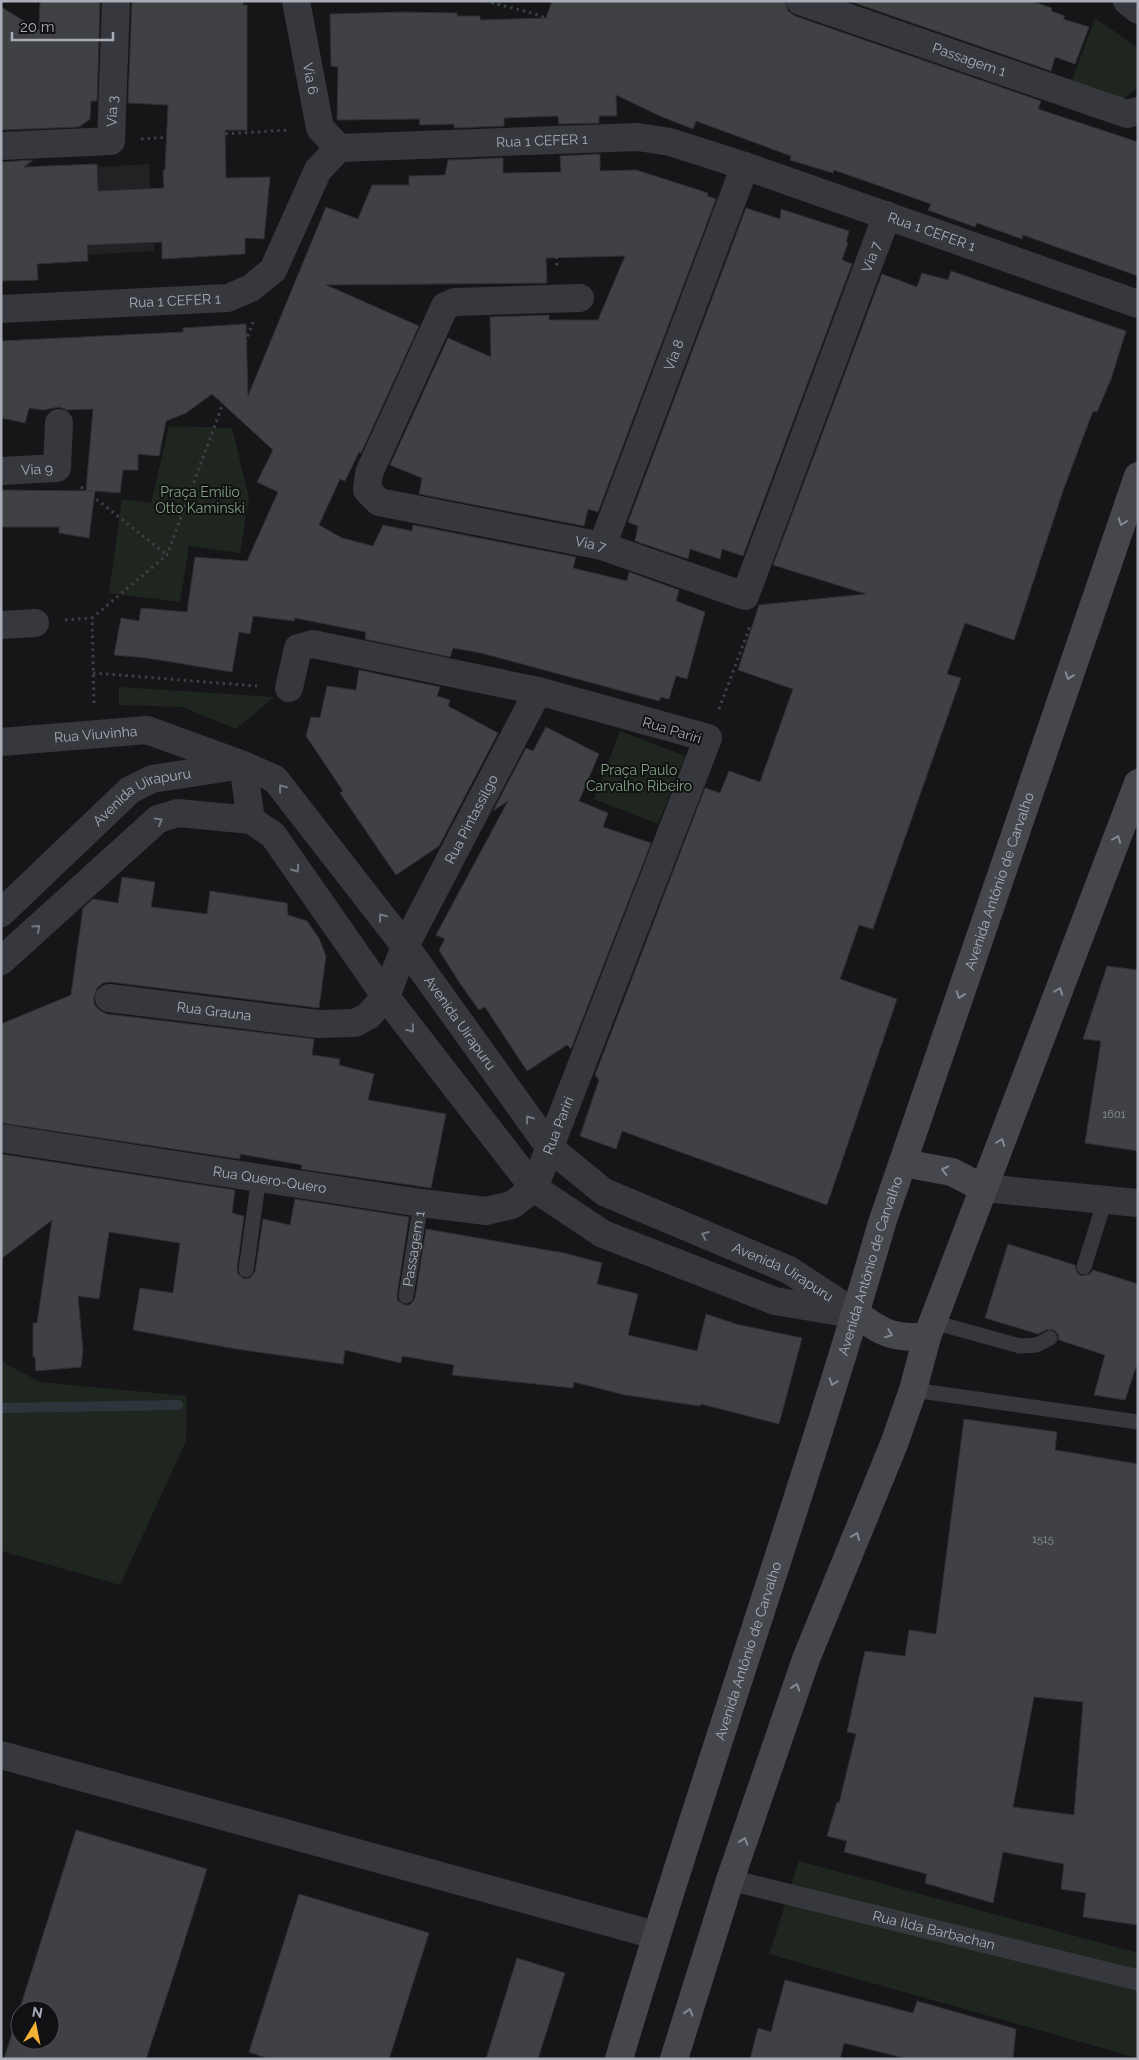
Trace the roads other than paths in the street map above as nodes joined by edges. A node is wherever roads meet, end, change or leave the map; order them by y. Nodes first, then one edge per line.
1 (116, 1) edge
2 (296, 1) edge
3 (800, 1) edge
4 (1127, 1) edge
5 (1138, 10) edge
6 (1138, 111) edge
7 (1, 146) edge
8 (339, 148) junction
9 (745, 166) junction
10 (887, 215) junction
11 (570, 299) road end
12 (1138, 304) edge
13 (1, 309) edge
14 (59, 423) dead end
15 (1, 471) edge
16 (1138, 476) edge
17 (602, 546) junction
18 (36, 623) dead end
19 (1, 624) edge
20 (289, 688) road end
21 (538, 691) junction
22 (1, 742) edge
23 (243, 765) junction
24 (1138, 783) edge
25 (251, 820) junction
26 (1, 913) edge
27 (404, 946) junction
28 (1, 961) edge
29 (386, 997) junction
30 (110, 998) dead end
31 (1, 1138) edge
32 (550, 1148) junction
33 (903, 1163) junction
34 (259, 1177) junction
35 (534, 1188) junction
36 (983, 1188) junction
37 (1105, 1200) junction
38 (421, 1203) junction
39 (1138, 1203) edge
40 (1084, 1267) dead end
41 (246, 1270) dead end
42 (406, 1296) dead end
43 (856, 1314) junction
44 (930, 1329) junction
45 (1050, 1338) dead end
46 (913, 1390) junction
47 (1138, 1422) edge
48 (1, 1755) edge
49 (730, 1880) junction
50 (655, 1935) junction
51 (1138, 1980) edge
52 (619, 2059) edge
53 (674, 2059) edge

1 - 7 street, Via 3
2 - 8 street, Via 6
3 - 6 street, Passagem 1
4 - 5 street
8 - 9 street, Rua 1 CEFER 1
8 - 13 street, Rua 1 CEFER 1
9 - 10 street, Rua 1 CEFER 1
9 - 17 street, Via 8
10 - 12 street, Rua 1 CEFER 1
10 - 17 street, Via 7
11 - 17 street, Via 7
14 - 15 street, Via 9
16 -> 33 main road, Avenida Antônio de Carvalho
18 - 19 street
20 - 21 street, Rua Pariri
21 - 27 street, Rua Pintassilgo
21 - 32 street, Rua Pariri
22 - 23 street, Rua Viuvinha
23 - 25 street
23 - 26 street, Avenida Uirapuru
27 -> 23 street, Avenida Uirapuru
36 -> 24 main road
28 -> 25 street, Avenida Uirapuru
25 -> 29 street, Avenida Uirapuru
27 - 29 street, Rua Pintassilgo
32 -> 27 street, Avenida Uirapuru
29 - 30 street, Rua Grauna
29 -> 35 street, Avenida Uirapuru
31 - 34 street, Rua Quero-Quero
32 - 35 street, Rua Pariri
43 -> 32 street, Avenida Uirapuru
36 -> 33 main road
33 - 43 main road, Avenida Antônio de Carvalho
34 - 38 street, Rua Quero-Quero
34 - 41 lane
35 - 38 street, Rua Quero-Quero
35 - 43 street, Avenida Uirapuru
36 - 37 street
36 - 44 main road
37 - 39 street
37 - 40 lane
38 - 42 lane, Passagem 1
43 -> 44 main road
43 -> 50 main road, Avenida Antônio de Carvalho
44 - 45 lane
44 - 46 main road
46 - 47 lane
49 -> 46 main road
48 - 50 street
49 - 51 street, Rua Ilda Barbachan
53 -> 49 main road
50 - 52 main road, Avenida Antônio de Carvalho

